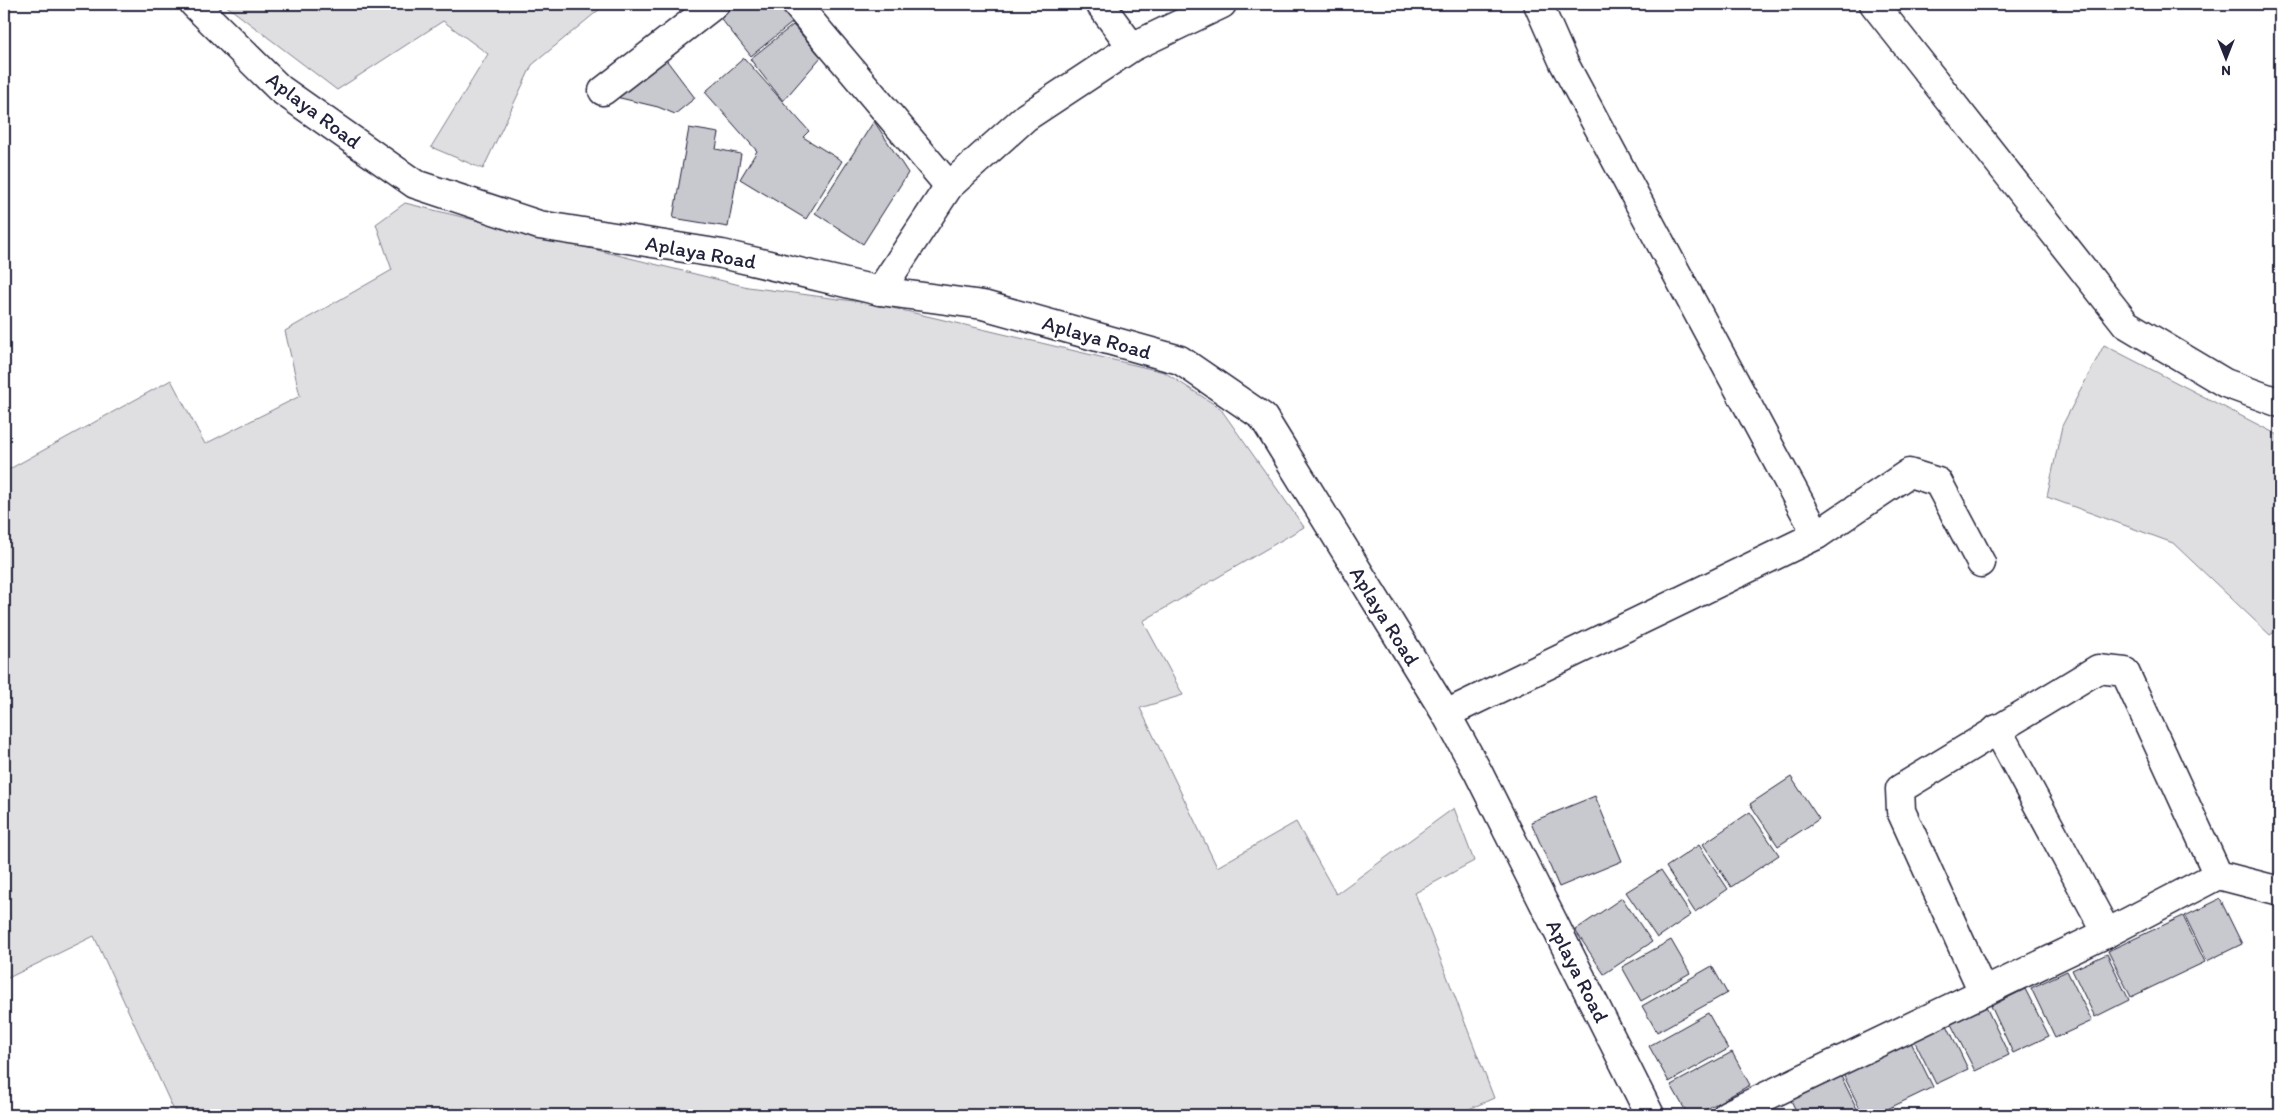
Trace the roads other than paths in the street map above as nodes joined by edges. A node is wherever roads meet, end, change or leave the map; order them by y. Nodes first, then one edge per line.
1 (194, 4) edge
2 (715, 4) edge
3 (796, 4) edge
4 (1100, 4) edge
5 (1222, 4) edge
6 (1538, 4) edge
7 (1874, 4) edge
8 (1132, 47) junction
9 (603, 91) dead end
10 (949, 186) junction
11 (880, 291) junction
12 (2280, 403) edge
13 (1817, 535) junction
14 (1982, 563) dead end
15 (1446, 714) junction
16 (1997, 729) junction
17 (2218, 875) junction
18 (2280, 891) edge
19 (2107, 933) junction
20 (1983, 992) junction
21 (1650, 1115) edge
22 (1727, 1115) edge

1 - 11 street, Aplaya Road
2 - 9 street
3 - 10 street
4 - 8 street
5 - 8 street
6 - 13 street
7 - 12 street
8 - 10 street
10 - 11 street
11 - 15 street, Aplaya Road
13 - 14 street
13 - 15 street
15 - 21 street, Aplaya Road
16 - 17 street
16 - 19 street
16 - 20 street
17 - 18 street
17 - 19 street
19 - 20 street
20 - 22 street

